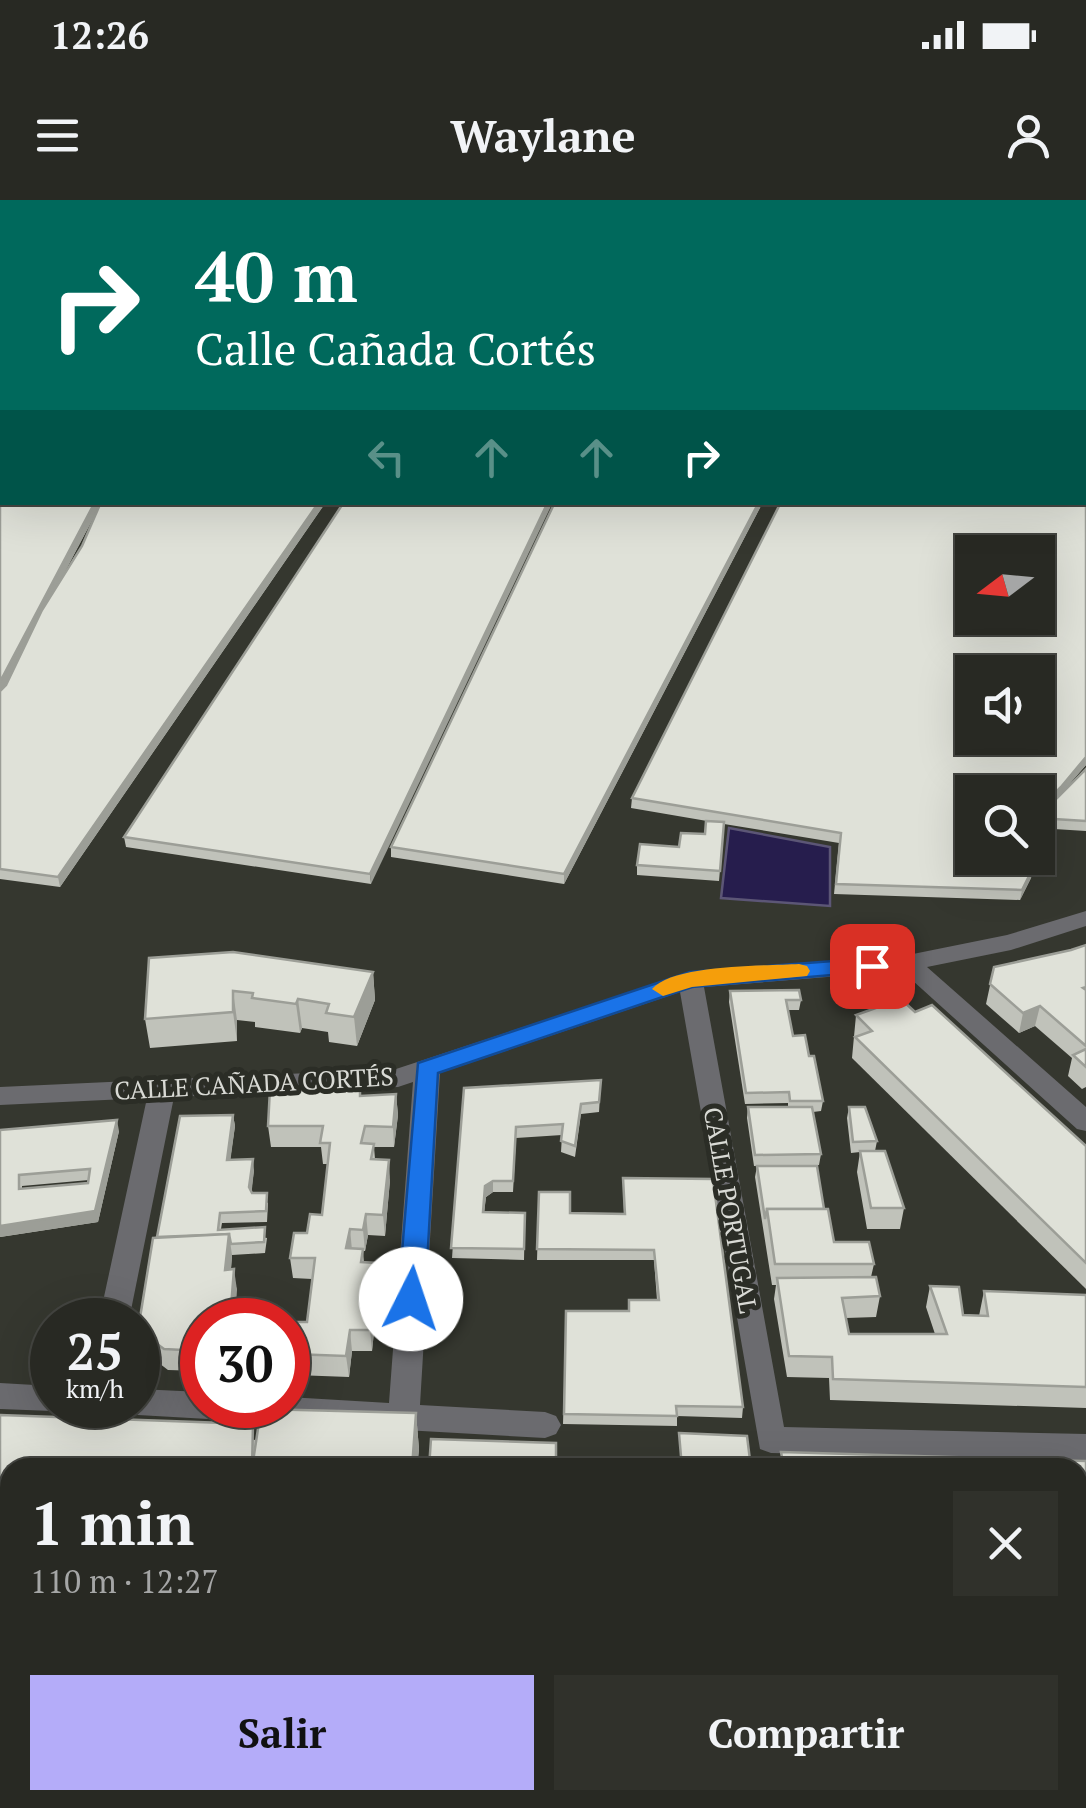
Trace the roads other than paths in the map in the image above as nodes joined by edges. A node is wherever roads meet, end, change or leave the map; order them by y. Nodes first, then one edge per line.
1 (1086, 918) edge
2 (908, 962) junction
3 (690, 980) junction
4 (427, 1068) junction
5 (162, 1088) junction
6 (0, 1096) edge
7 (1086, 1122) edge
8 (119, 1298) edge
9 (0, 1396) edge
10 (30, 1397) edge
11 (310, 1410) edge
12 (404, 1414) junction
13 (544, 1425) dead end
14 (1086, 1448) edge

1 - 2 street, CALLE CAÑADA CORTÉS
2 - 3 street, CALLE CAÑADA CORTÉS
2 - 7 street
3 - 4 street, CALLE CAÑADA CORTÉS
3 - 14 street, CALLE PORTUGAL
4 - 5 street, CALLE CAÑADA CORTÉS
4 - 12 street
5 - 6 street, CALLE CAÑADA CORTÉS
5 - 8 street
9 - 10 street
11 - 12 street
12 - 13 street

